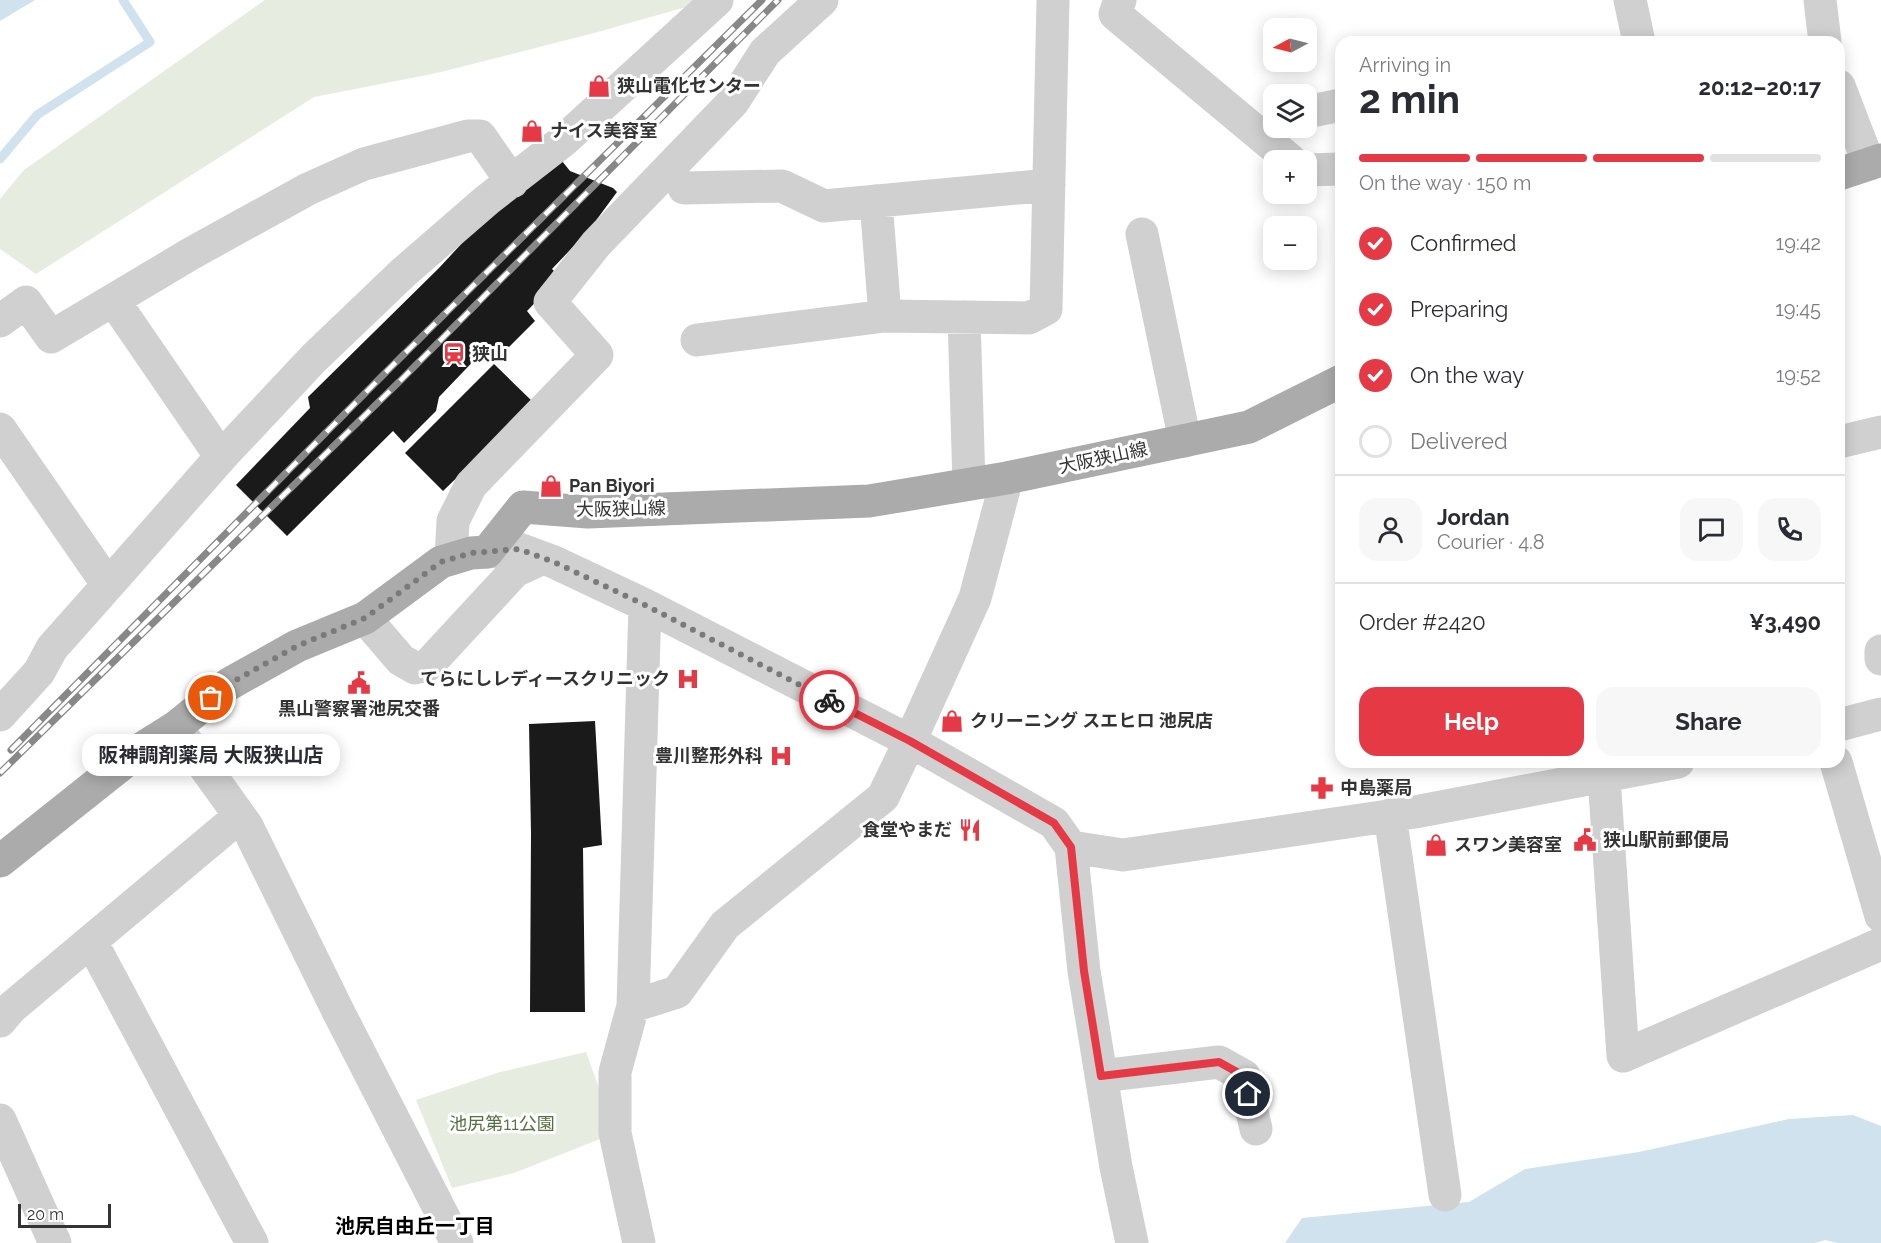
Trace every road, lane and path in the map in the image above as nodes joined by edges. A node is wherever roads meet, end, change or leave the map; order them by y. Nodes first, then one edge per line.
1 (717, 0) edge
2 (822, 0) edge
3 (1053, 0) edge
4 (1120, 0) edge
5 (1630, 0) edge
6 (1820, 0) edge
7 (1637, 36) edge
8 (1824, 36) edge
9 (1335, 106) edge
10 (1845, 106) edge
11 (1317, 110) edge
12 (1285, 145) edge
13 (1863, 166) edge
14 (1335, 169) edge
15 (1317, 170) edge
16 (512, 182) junction
17 (1049, 185) junction
18 (684, 188) dead end
19 (876, 201) junction
20 (1142, 234) dead end
21 (114, 301) junction
22 (885, 316) junction
23 (964, 317) junction
24 (0, 321) edge
25 (698, 340) dead end
26 (1335, 384) edge
27 (0, 429) edge
28 (1881, 432) edge
29 (1185, 441) junction
30 (1845, 441) edge
31 (221, 457) junction
32 (1007, 478) junction
33 (969, 484) junction
34 (487, 552) junction
35 (543, 558) junction
36 (451, 559) junction
37 (108, 585) junction
38 (645, 605) junction
39 (365, 618) junction
40 (1881, 651) edge
41 (1881, 659) edge
42 (1, 712) edge
43 (1881, 714) edge
44 (1845, 723) edge
45 (176, 727) junction
46 (910, 741) junction
47 (1648, 768) edge
48 (1838, 768) edge
49 (1542, 775) edge
50 (1604, 777) junction
51 (240, 816) junction
52 (1390, 816) junction
53 (1071, 847) junction
54 (0, 861) edge
55 (1881, 916) edge
56 (91, 941) junction
57 (1881, 944) edge
58 (633, 1006) junction
59 (0, 1022) edge
60 (1101, 1076) junction
61 (0, 1120) edge
62 (1256, 1129) dead end
63 (1445, 1195) dead end
64 (55, 1243) edge
65 (252, 1243) edge
66 (457, 1243) edge
67 (639, 1243) edge
68 (1132, 1243) edge

1 - 16 street
2 - 36 street
3 - 17 street
4 - 12 street
5 - 7 street
6 - 8 street
9 - 11 street
10 - 13 street
14 - 15 street
16 - 21 street
16 - 31 street
17 - 19 street
17 - 23 street
18 - 19 street
19 - 22 street
20 - 29 street
21 - 24 street
21 - 31 street
22 - 23 street
22 - 25 street
23 - 33 street
26 - 29 main road, 大阪狭山線
27 - 37 street
28 - 30 street
29 - 32 main road, 大阪狭山線
31 - 37 street
32 - 33 main road, 大阪狭山線
32 - 46 street
33 - 34 main road, 大阪狭山線
34 - 35 street
34 - 36 main road
35 - 38 street
35 - 39 street
36 - 39 main road
37 - 42 street
38 - 46 street
38 - 58 street
39 - 45 main road
40 - 41 street
43 - 44 street
45 - 51 street
45 - 54 main road
46 - 53 street
46 - 58 street
47 - 50 street
48 - 55 street
49 - 50 street
49 - 52 street
50 - 57 street
51 - 56 street
51 - 66 street
52 - 53 street
52 - 63 street
53 - 60 street
56 - 59 street
56 - 65 street
58 - 67 street
60 - 62 street
60 - 68 street
61 - 64 street

